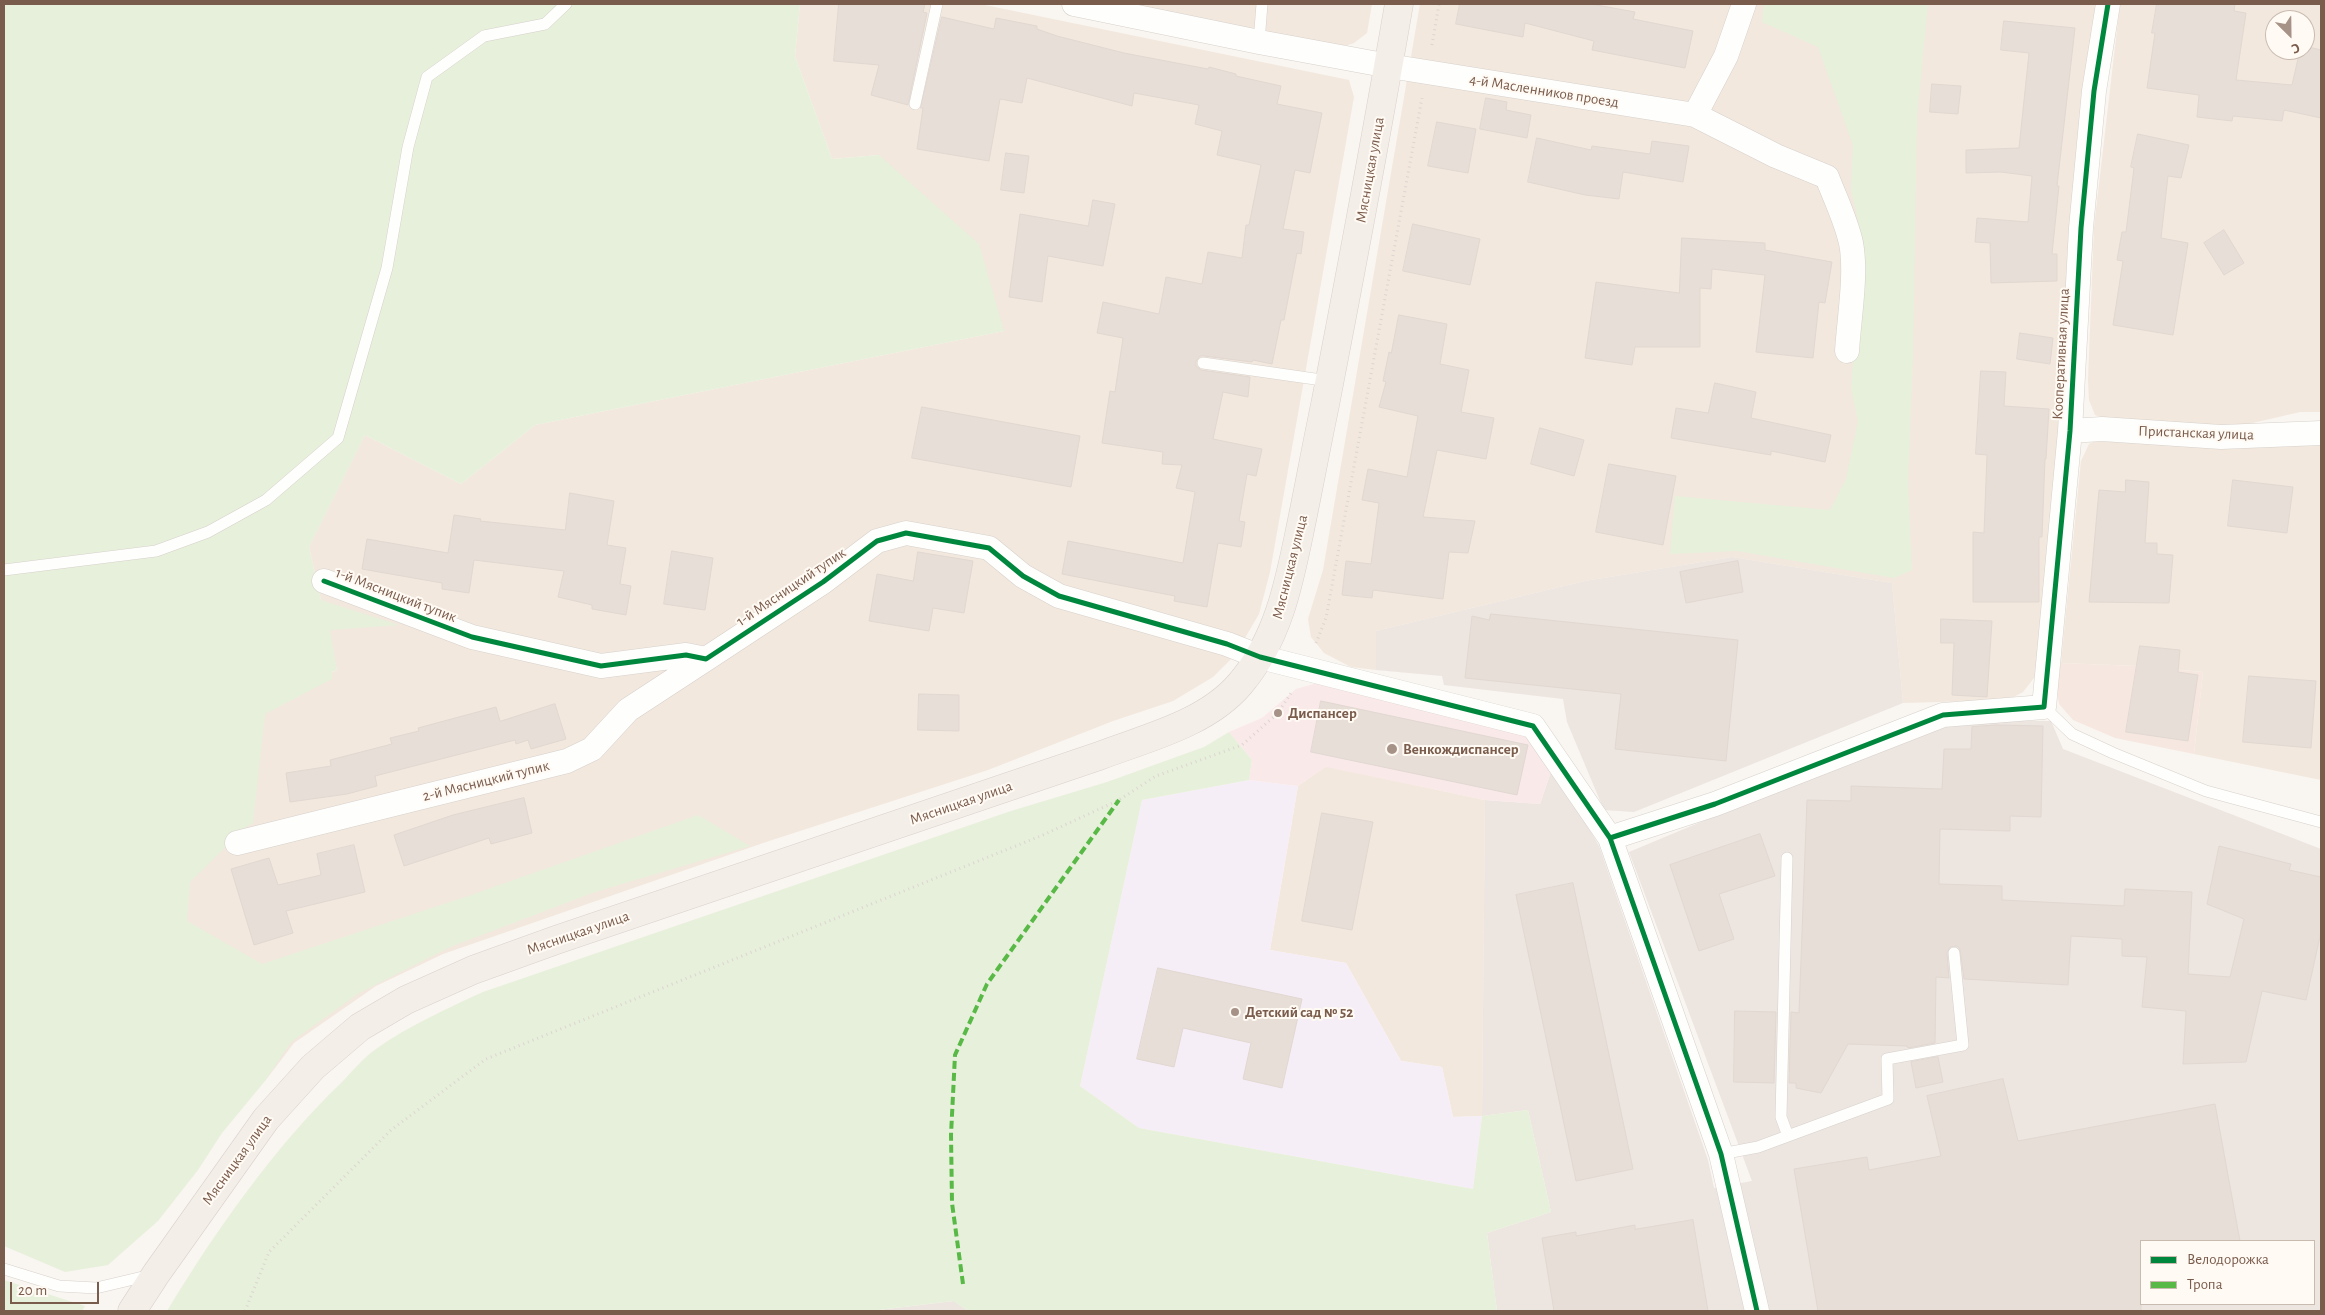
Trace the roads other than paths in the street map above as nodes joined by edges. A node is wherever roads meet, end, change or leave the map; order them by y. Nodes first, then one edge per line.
1 (566, 4) edge
2 (937, 4) edge
3 (1074, 4) edge
4 (1262, 4) edge
5 (1399, 4) edge
6 (1744, 4) edge
7 (2108, 4) edge
8 (1259, 42) junction
9 (1389, 66) junction
10 (914, 104) dead end
11 (1695, 115) junction
12 (1847, 351) dead end
13 (1203, 363) dead end
14 (1330, 381) junction
15 (2070, 431) junction
16 (2321, 433) edge
17 (4, 570) edge
18 (324, 581) dead end
19 (1260, 657) junction
20 (706, 659) junction
21 (2044, 706) junction
22 (2321, 822) edge
23 (1610, 838) junction
24 (236, 843) dead end
25 (1787, 858) dead end
26 (1954, 953) dead end
27 (1788, 1136) junction
28 (1721, 1154) junction
29 (4, 1269) edge
30 (156, 1274) junction
31 (132, 1311) edge
32 (1757, 1311) edge

1 - 17 lane
2 - 10 lane
3 - 8 street, 4-й Масленников проезд
4 - 8 lane
5 - 9 main road, Мясницкая улица
6 - 11 street
7 - 15 street, Кооперативная улица
8 - 9 street, 4-й Масленников проезд
9 - 11 street, 4-й Масленников проезд
9 - 14 main road, Мясницкая улица
11 - 12 street, 4-й Масленников проезд
13 - 14 lane
14 - 19 main road, Мясницкая улица
15 - 16 street, Пристанская улица
15 - 21 street, Кооперативная улица
18 - 20 street, 1-й Мясницкий тупик
19 - 20 street, 1-й Мясницкий тупик
19 - 23 street, 1-й Мясницкий тупик
19 - 30 main road, Мясницкая улица
20 - 24 street, 2-й Мясницкий тупик
21 - 22 lane
21 - 23 street
23 - 28 street, 1-й Мясницкий тупик
25 - 27 lane
26 - 27 lane
27 - 28 lane
28 - 32 street, 1-й Мясницкий тупик
29 - 30 lane
30 - 31 main road, Мясницкая улица

